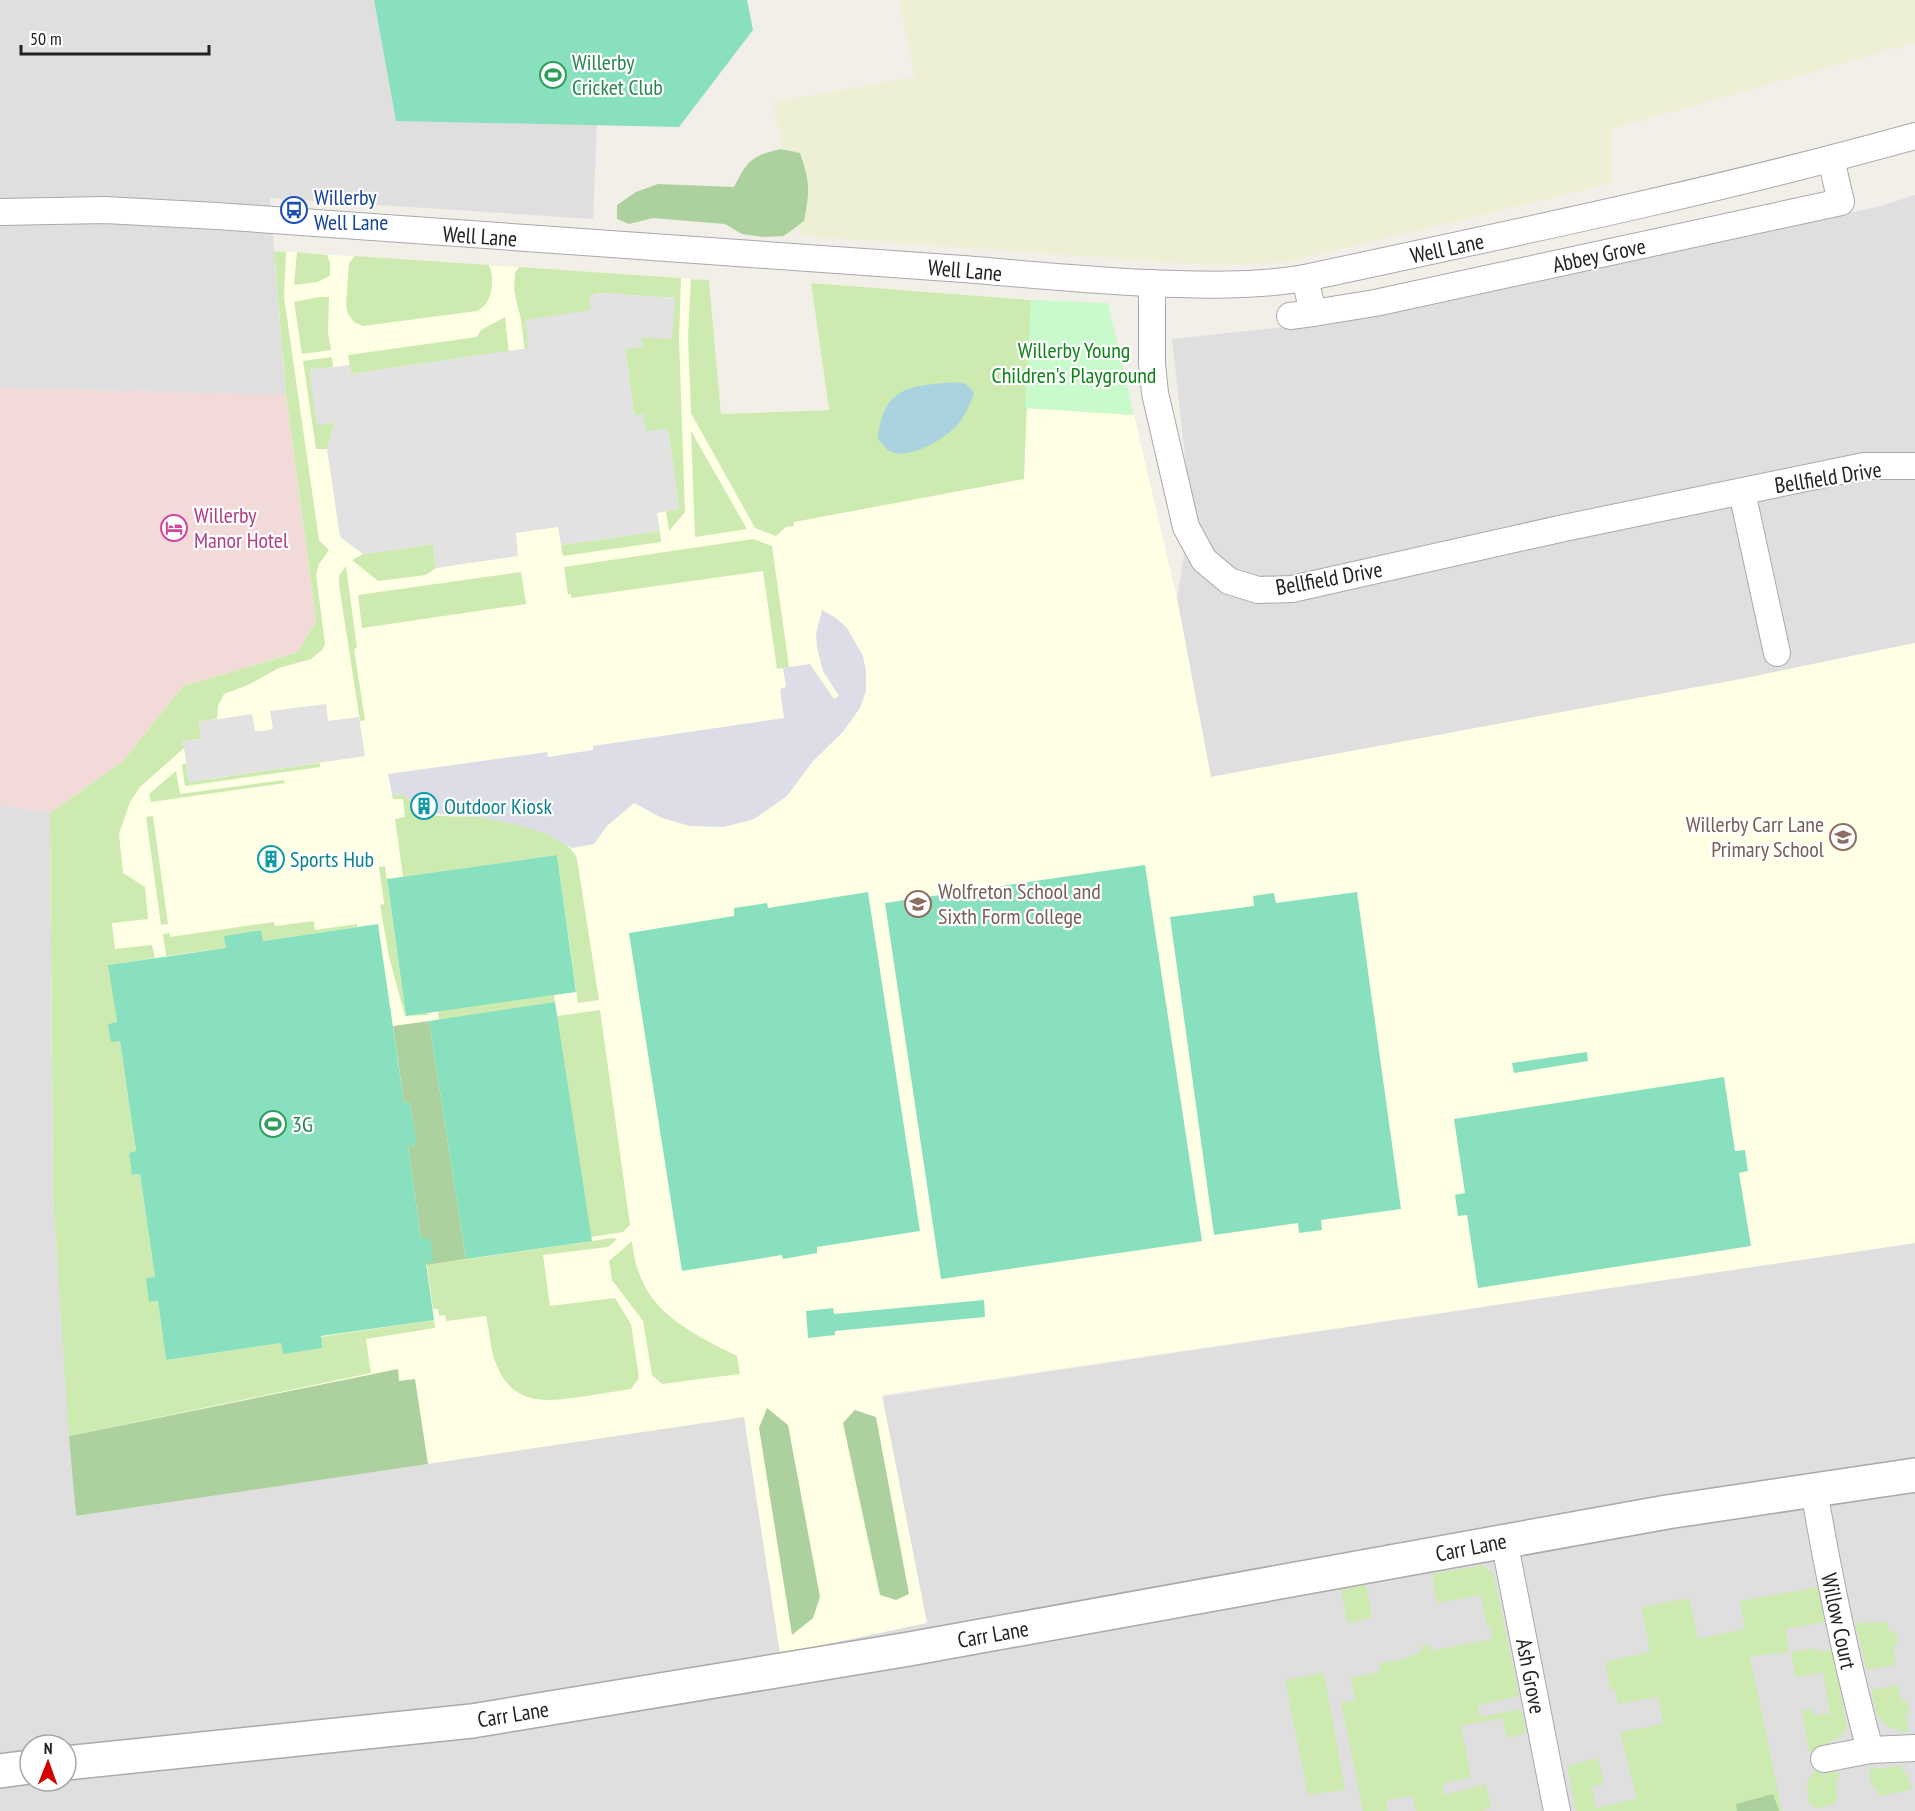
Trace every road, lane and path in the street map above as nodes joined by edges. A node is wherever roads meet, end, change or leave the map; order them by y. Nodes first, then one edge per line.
1 (1915, 136) edge
2 (1831, 159) junction
3 (0, 212) edge
4 (1305, 278) junction
5 (1152, 283) junction
6 (1915, 466) edge
7 (1742, 492) junction
8 (1775, 653) dead end
9 (1915, 1475) edge
10 (1814, 1490) junction
11 (1504, 1540) junction
12 (1915, 1749) edge
13 (1870, 1750) junction
14 (1824, 1759) dead end
15 (78, 1762) edge
16 (18, 1769) edge
17 (0, 1771) edge
18 (1557, 1811) edge

1 - 2 street, Well Lane
2 - 4 street, Well Lane
2 - 4 street, Abbey Grove
3 - 5 street, Well Lane
4 - 5 street, Well Lane
5 - 7 street, Bellfield Drive
6 - 7 street, Bellfield Drive
7 - 8 street, Bellfield Drive
9 - 10 street, Carr Lane
10 - 11 street, Carr Lane
10 - 13 street, Willow Court
11 - 15 street, Carr Lane
11 - 18 street, Ash Grove
12 - 13 street
13 - 14 street
16 - 17 street

